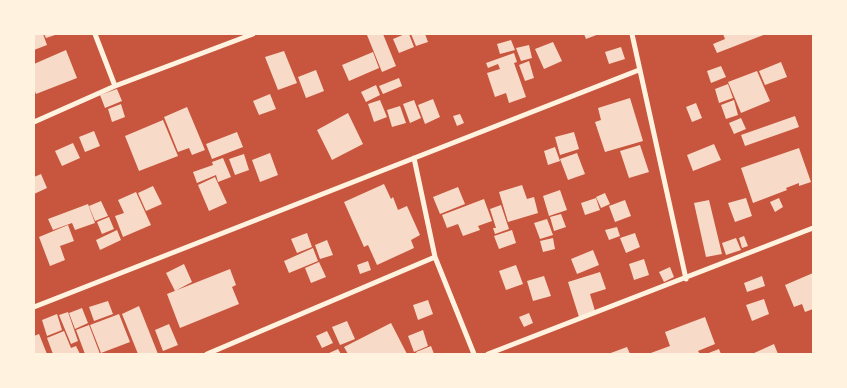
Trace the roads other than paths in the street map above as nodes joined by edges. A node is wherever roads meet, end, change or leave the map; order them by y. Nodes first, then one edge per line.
1 (95, 34) edge
2 (253, 34) edge
3 (632, 34) edge
4 (639, 70) junction
5 (115, 86) junction
6 (34, 122) edge
7 (414, 158) junction
8 (813, 228) edge
9 (435, 257) junction
10 (686, 279) junction
11 (34, 307) edge
12 (207, 354) edge
13 (474, 354) edge
14 (488, 354) edge

1 - 5 street
2 - 5 street
3 - 4 street
4 - 7 street
4 - 10 street
5 - 6 street
7 - 9 street
7 - 11 street
8 - 10 street
9 - 12 street
9 - 13 street
10 - 14 street

